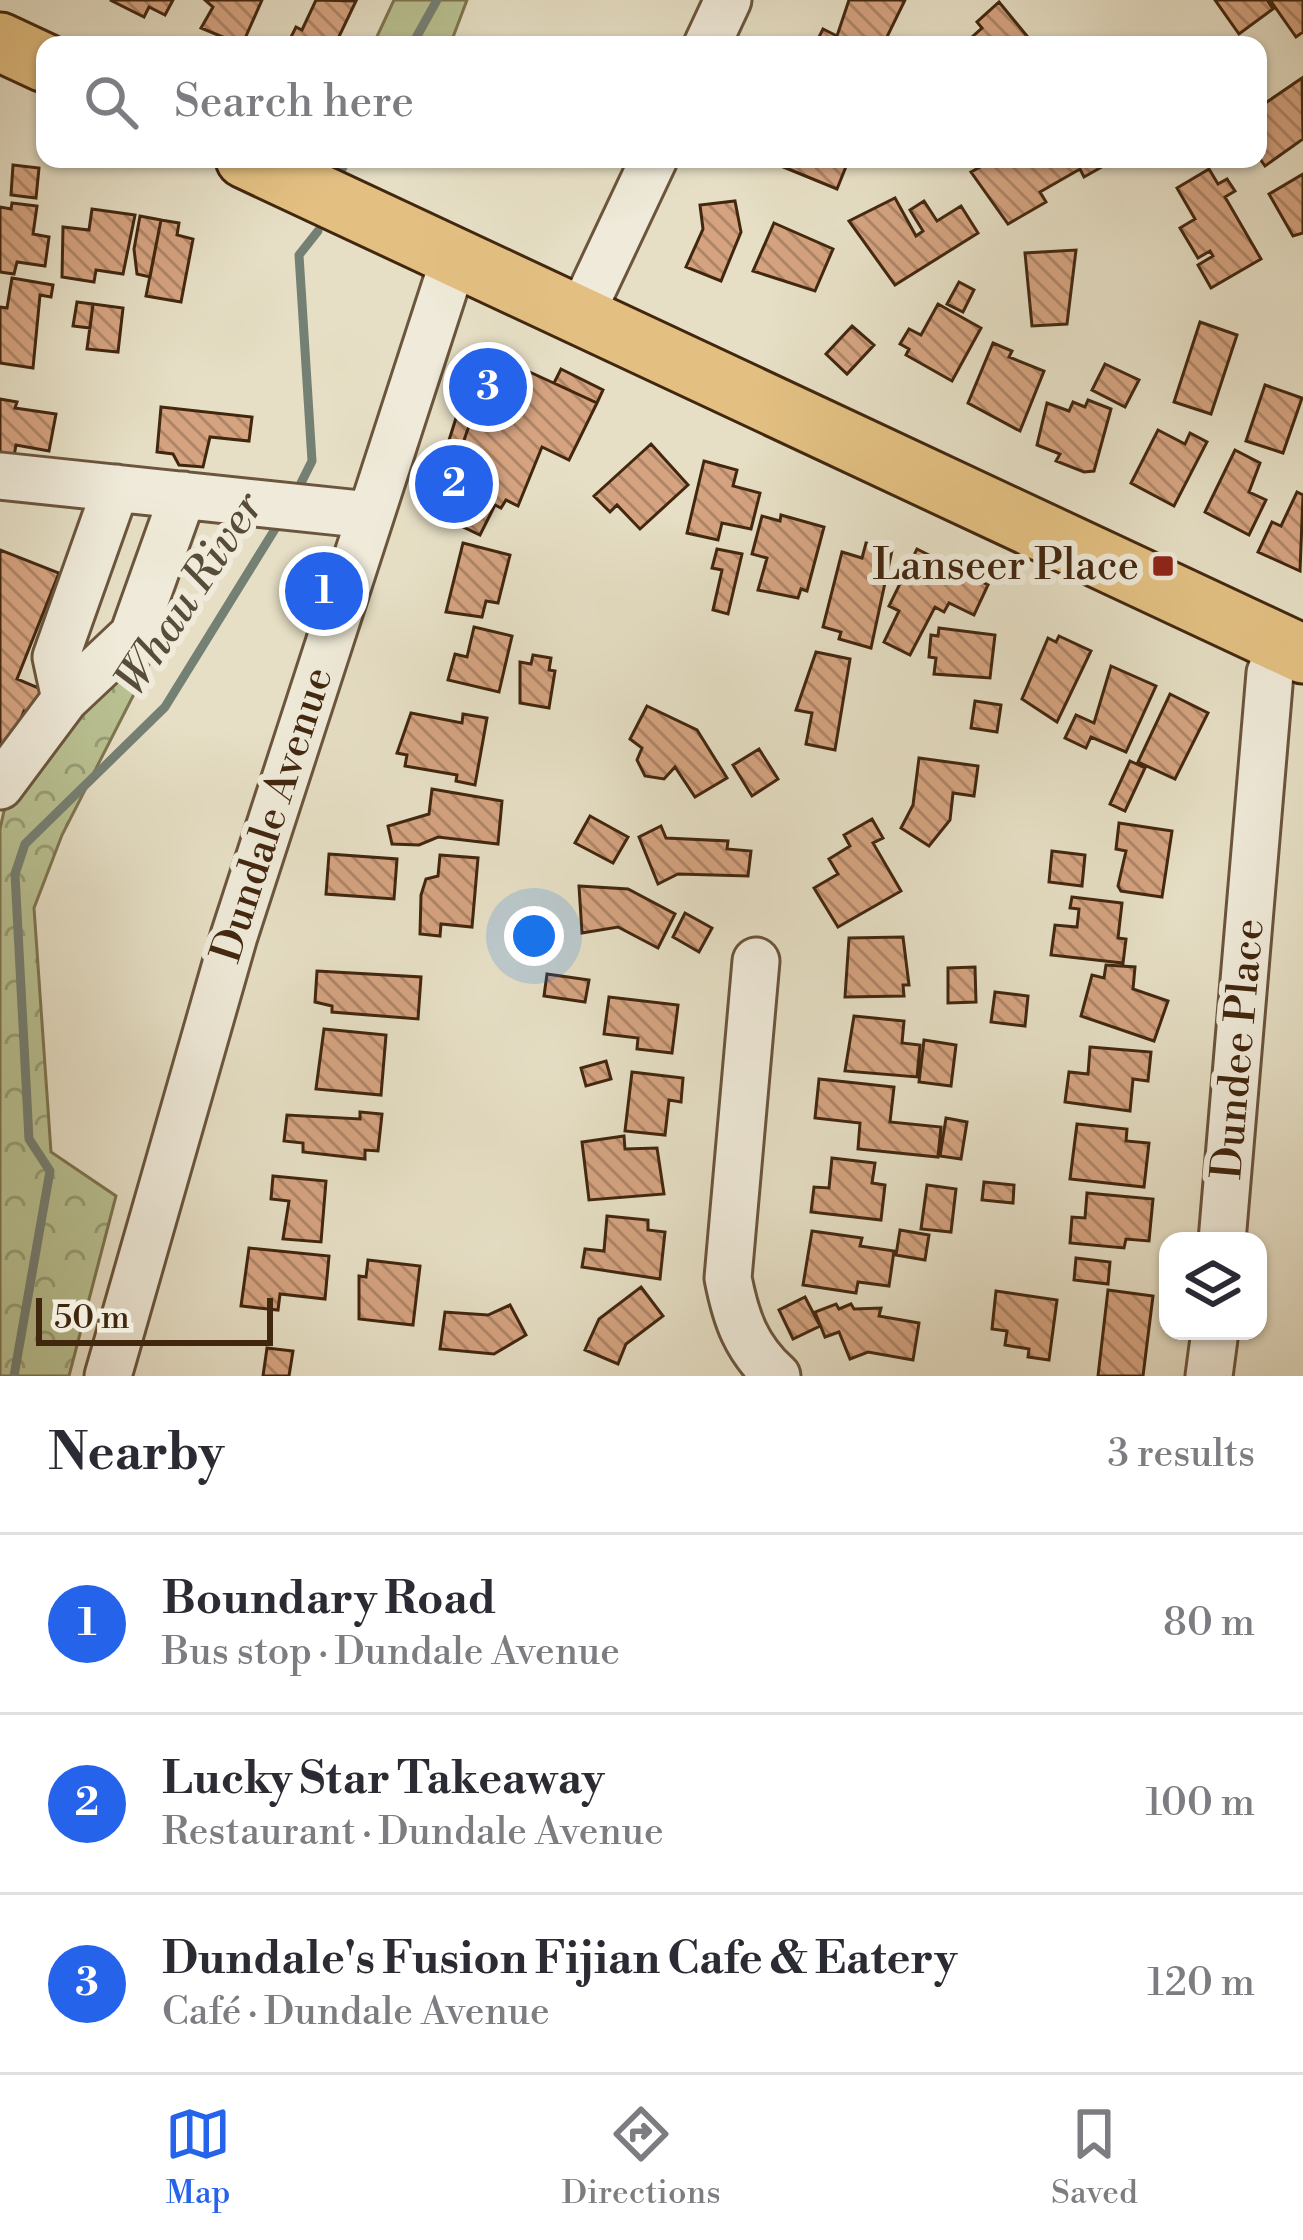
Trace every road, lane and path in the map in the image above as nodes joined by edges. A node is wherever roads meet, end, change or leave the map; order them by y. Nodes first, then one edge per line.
1 (728, 0) edge
2 (711, 36) edge
3 (0, 42) edge
4 (36, 60) edge
5 (264, 168) edge
6 (650, 168) edge
7 (454, 259) junction
8 (581, 314) junction
9 (0, 476) edge
10 (116, 488) junction
11 (183, 495) junction
12 (369, 515) junction
13 (1292, 649) edge
14 (65, 699) junction
15 (0, 786) edge
16 (756, 961) dead end
17 (1223, 1232) edge
18 (1214, 1340) edge
19 (108, 1376) edge
20 (777, 1376) edge
21 (1208, 1376) edge

1 - 2 street
3 - 4 main road
5 - 7 main road
6 - 8 street
7 - 8 main road
7 - 12 street, Dundale Avenue
8 - 13 main road
9 - 10 street
10 - 11 street
10 - 14 street
11 - 12 street
11 - 14 street
12 - 19 street, Dundale Avenue
13 - 17 street, Dundee Place
14 - 15 street
16 - 20 street
18 - 21 street

